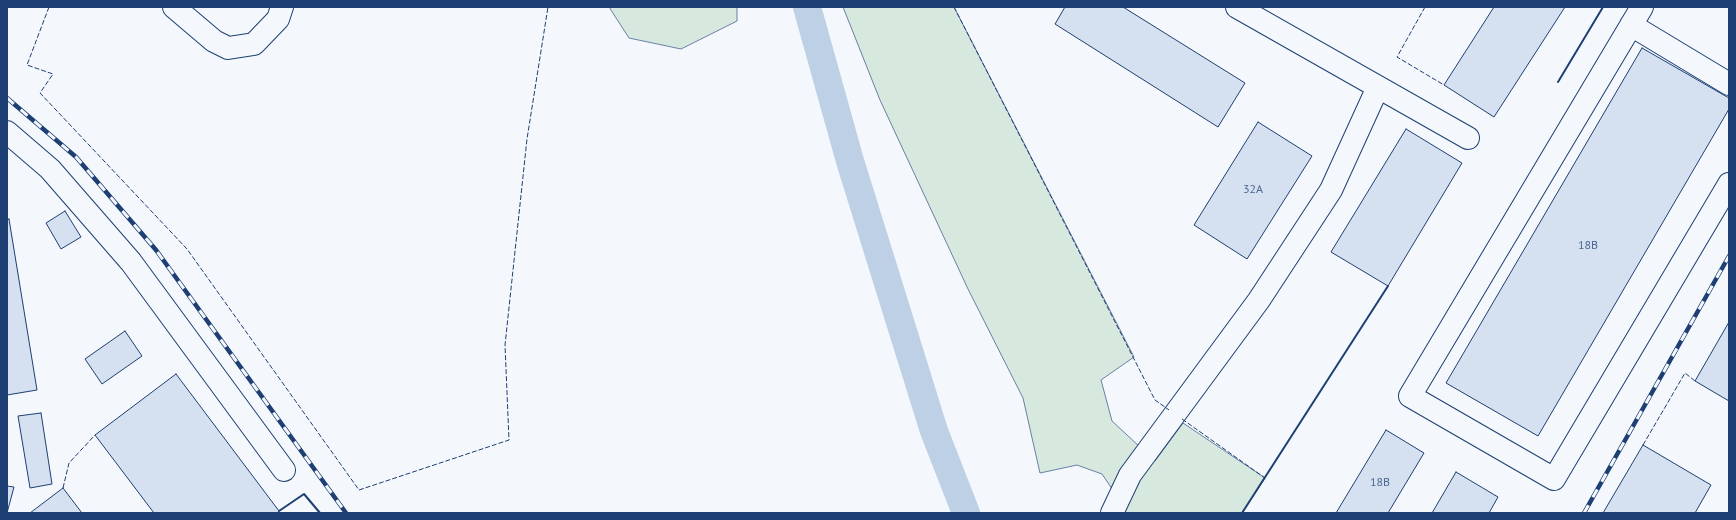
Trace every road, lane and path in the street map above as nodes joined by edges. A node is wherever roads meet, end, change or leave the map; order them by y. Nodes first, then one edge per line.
1 (174, 7) edge
2 (282, 7) edge
3 (1237, 7) edge
4 (1637, 16) edge
5 (1729, 84) edge
6 (1378, 87) junction
7 (7, 132) edge
8 (1468, 138) dead end
9 (1729, 184) edge
10 (284, 470) dead end
11 (1112, 513) edge

1 - 2 lane
3 - 6 lane
4 - 5 lane
4 - 9 lane
6 - 8 lane
6 - 11 lane
7 - 10 lane

